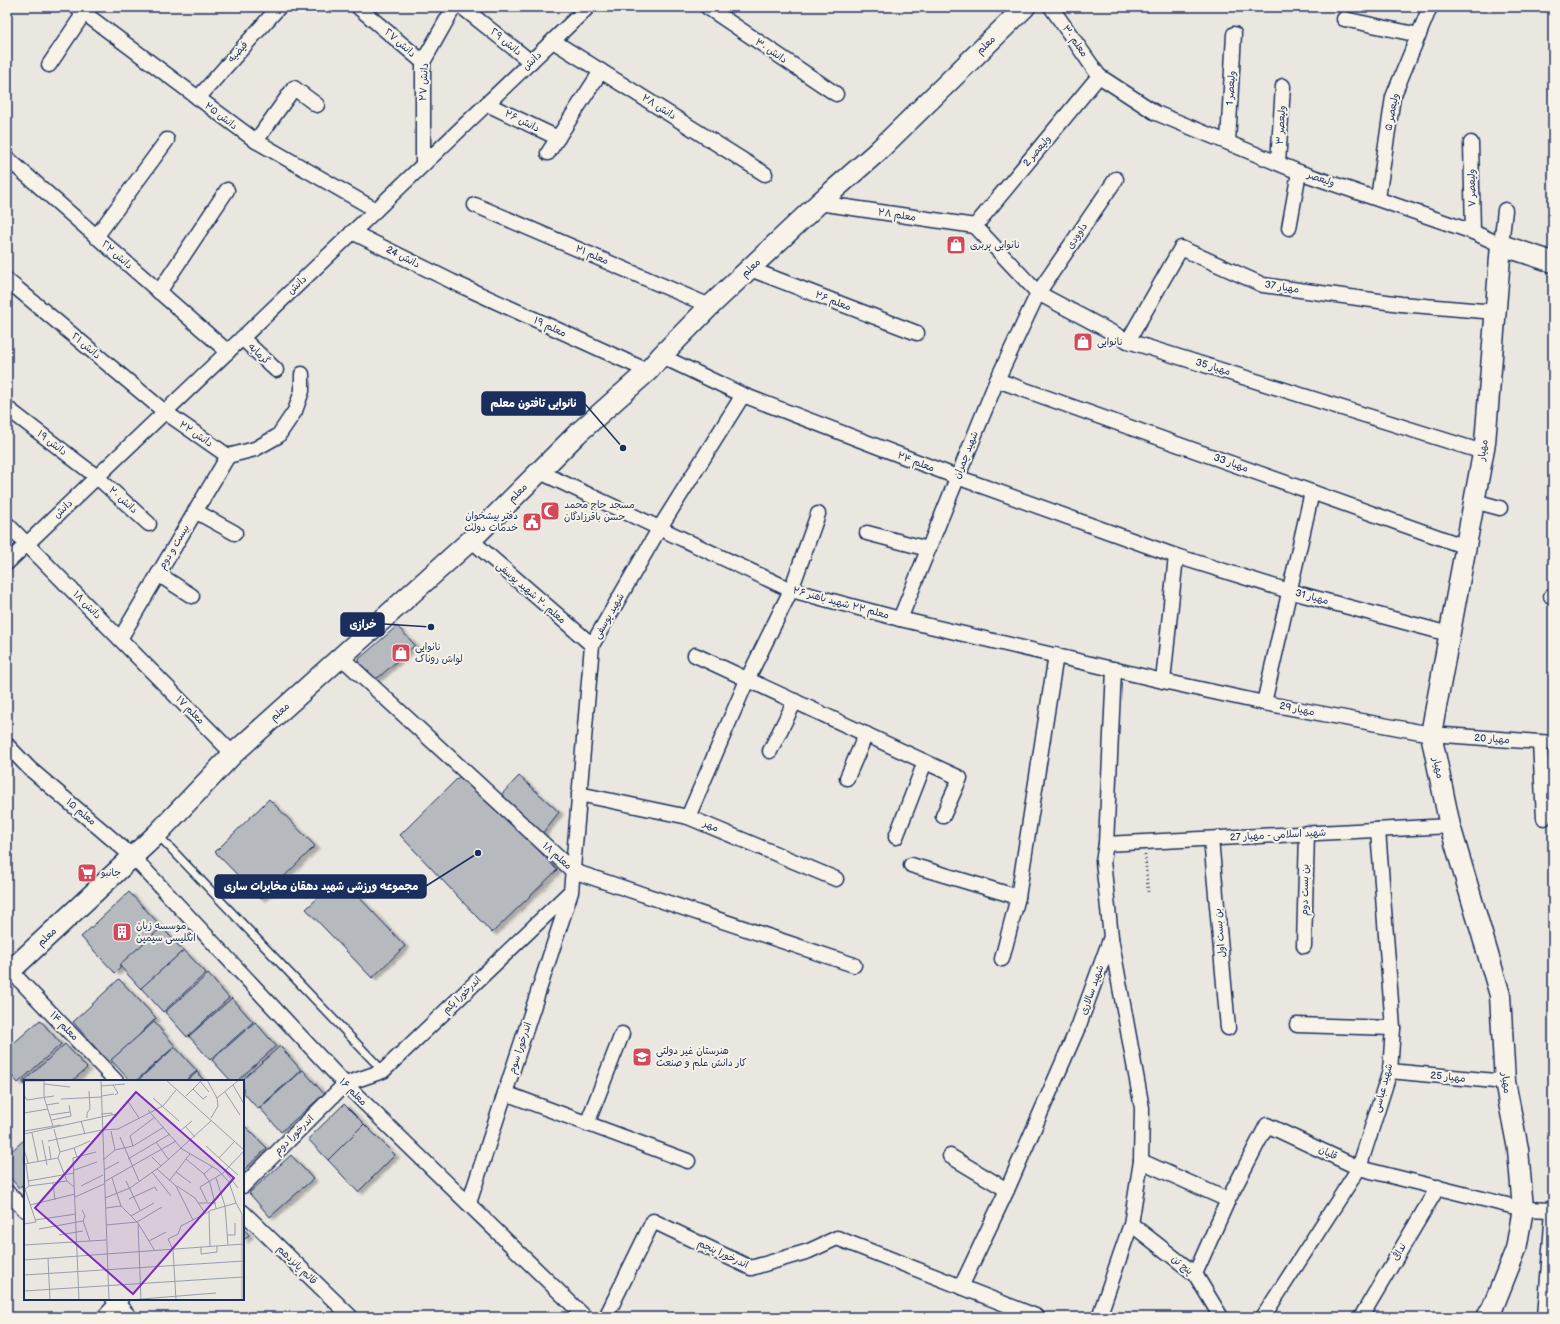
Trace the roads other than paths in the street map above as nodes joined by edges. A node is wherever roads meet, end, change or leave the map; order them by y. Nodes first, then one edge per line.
1 (279, 7) edge
2 (358, 7) edge
3 (454, 7) edge
4 (462, 7) edge
5 (588, 7) edge
6 (706, 7) edge
7 (1025, 7) edge
8 (1051, 7) edge
9 (1430, 7) edge
10 (80, 10) edge
11 (1344, 19) dead end
12 (1234, 34) dead end
13 (1418, 35) junction
14 (553, 41) junction
15 (423, 62) junction
16 (531, 62) junction
17 (49, 65) dead end
18 (601, 71) junction
19 (1099, 76) junction
20 (1283, 86) dead end
21 (836, 94) dead end
22 (198, 98) junction
23 (487, 104) junction
24 (317, 105) dead end
25 (558, 138) junction
26 (167, 140) dead end
27 (256, 141) junction
28 (1228, 142) junction
29 (1471, 143) dead end
30 (548, 153) dead end
31 (7, 158) edge
32 (1278, 164) junction
33 (423, 165) junction
34 (1299, 172) junction
35 (766, 174) dead end
36 (1116, 179) dead end
37 (227, 190) dead end
38 (1378, 198) junction
39 (819, 203) junction
40 (475, 205) dead end
41 (376, 210) junction
42 (1505, 210) dead end
43 (975, 226) junction
44 (1289, 228) dead end
45 (352, 232) junction
46 (1473, 232) junction
47 (96, 237) junction
48 (1501, 246) junction
49 (1553, 262) edge
50 (750, 269) junction
51 (7, 280) edge
52 (453, 282) joint
53 (159, 292) junction
54 (1038, 293) junction
55 (710, 306) junction
56 (1496, 312) junction
57 (916, 333) dead end
58 (242, 338) junction
59 (1128, 341) junction
60 (228, 352) junction
61 (661, 356) junction
62 (276, 370) dead end
63 (648, 371) junction
64 (302, 374) dead end
65 (997, 380) junction
66 (743, 395) junction
67 (7, 408) edge
68 (165, 412) junction
69 (1483, 452) junction
70 (228, 456) junction
71 (540, 472) junction
72 (97, 477) junction
73 (957, 477) junction
74 (1312, 492) junction
75 (1474, 501) junction
76 (1500, 508) dead end
77 (195, 511) junction
78 (818, 514) dead end
79 (7, 524) edge
80 (149, 524) dead end
81 (659, 529) junction
82 (235, 533) dead end
83 (867, 533) dead end
84 (470, 540) junction
85 (27, 544) junction
86 (1466, 547) junction
87 (928, 549) junction
88 (1176, 556) junction
89 (7, 563) edge
90 (158, 574) junction
91 (790, 590) junction
92 (1289, 591) junction
93 (192, 596) dead end
94 (900, 619) junction
95 (1450, 634) junction
96 (120, 639) junction
97 (592, 646) junction
98 (695, 655) dead end
99 (1056, 655) junction
100 (342, 658) junction
101 (147, 666) joint
102 (1114, 670) junction
103 (748, 678) junction
104 (1163, 681) junction
105 (795, 701) junction
106 (1264, 702) junction
107 (866, 734) junction
108 (1431, 734) junction
109 (1547, 743) edge
110 (7, 745) edge
111 (770, 751) dead end
112 (233, 754) junction
113 (925, 762) junction
114 (847, 778) dead end
115 (579, 794) junction
116 (943, 816) dead end
117 (688, 817) junction
118 (1544, 818) dead end
119 (1450, 826) junction
120 (1378, 830) junction
121 (157, 834) junction
122 (1307, 834) junction
123 (896, 837) dead end
124 (1211, 839) junction
125 (1106, 844) junction
126 (132, 856) junction
127 (911, 865) dead end
128 (572, 871) junction
129 (836, 879) dead end
130 (571, 892) junction
131 (1018, 897) junction
132 (1111, 937) junction
133 (1304, 946) dead end
134 (1002, 960) dead end
135 (854, 964) dead end
136 (8, 970) edge
137 (1297, 1024) dead end
138 (1228, 1028) dead end
139 (1393, 1028) junction
140 (622, 1034) dead end
141 (383, 1071) junction
142 (1390, 1071) junction
143 (115, 1080) edge
144 (1505, 1082) junction
145 (345, 1084) junction
146 (505, 1093) junction
147 (587, 1124) junction
148 (950, 1156) dead end
149 (688, 1161) dead end
150 (1141, 1161) junction
151 (1359, 1168) junction
152 (244, 1185) edge
153 (1438, 1188) junction
154 (1007, 1190) junction
155 (7, 1192) edge
156 (1228, 1200) junction
157 (469, 1204) junction
158 (24, 1209) edge
159 (1523, 1209) junction
160 (1553, 1210) edge
161 (244, 1213) edge
162 (1131, 1224) junction
163 (1195, 1274) junction
164 (961, 1287) junction
165 (117, 1300) edge
166 (104, 1317) edge
167 (130, 1317) edge
168 (351, 1317) edge
169 (585, 1317) edge
170 (606, 1317) edge
171 (1038, 1317) edge
172 (1099, 1317) edge
173 (1221, 1317) edge
174 (1263, 1317) edge
175 (1361, 1317) edge
176 (1487, 1317) edge
177 (1545, 1317) edge

1 - 22 street, فیضیه
2 - 15 street, دانش ٢٧
3 - 15 street, دانش ۲۷
4 - 16 street, دانش ٢٩
5 - 14 street, دانش
6 - 21 street, دانش ۳۰
7 - 39 main road, معلم
8 - 19 street, معلم ۳۰
9 - 13 street, ولیعصر ۵
10 - 17 street
10 - 22 street, دانش ۲۵
11 - 13 street
12 - 28 street, ولیعصر 1
13 - 38 street, ولیعصر ۵
14 - 16 street, دانش
14 - 18 street, دانش ۲۸
15 - 33 street, دانش ۲۷
16 - 23 street, دانش
18 - 25 street
18 - 35 street, دانش ۲۸
19 - 28 street, ولیعصر
19 - 43 street, ولیعصر 2
20 - 32 street, ولیعصر ۳
22 - 27 street, دانش ۲۵
23 - 25 street, دانش ۲۶
23 - 33 street, دانش
24 - 27 street
25 - 30 street
26 - 47 street
27 - 41 street, دانش ۲۵
28 - 32 street, ولیعصر
29 - 46 street, ولیعصر ۷
31 - 47 street, دانش ٢٣
32 - 34 street, ولیعصر
33 - 41 street, دانش
34 - 38 street, ولیعصر
34 - 44 street
36 - 54 street, داوودی
37 - 53 street
38 - 46 street, ولیعصر
39 - 43 street, معلم ۲۸
39 - 50 main road, معلم
40 - 55 street, معلم ۲۱
41 - 45 street, دانش
42 - 48 street, مهیار
43 - 54 street, مهیار 35
45 - 52 street, دانش 24
45 - 58 street, دانش
46 - 48 street, ولیعصر
47 - 53 street, دانش ٢٣
48 - 49 main road, ولیعصر
48 - 56 main road, مهیار
50 - 55 main road, معلم
50 - 57 street, معلم ۲۶
51 - 68 street, دانش ٢١
52 - 63 street, معلم ۱۹
53 - 60 street, دانش ٢٣
54 - 59 street, مهیار 35
54 - 65 street, شهید چمران
55 - 61 main road, معلم
56 - 59 street, مهیار 37
56 - 69 main road, مهیار
58 - 60 street, دانش
58 - 62 street, گرمابه
59 - 69 street, مهیار 35
60 - 68 street, دانش
61 - 63 main road, معلم
61 - 66 street, معلم ۲۴
63 - 71 main road, معلم
64 - 70 street
65 - 73 street, شهید چمران
65 - 74 street, مهیار 33
66 - 73 street, معلم ۲۴
66 - 81 street, شهید یوسفی
67 - 72 street, دانش ١٩
68 - 70 street, دانش ۲۲
68 - 72 street, دانش
69 - 75 main road, مهیار
70 - 77 street, بیست و دوم
71 - 81 street, معلم ۲۲ شهید باهنر ۲۶
71 - 84 main road, معلم
72 - 80 street, دانش ۲۰
72 - 85 street, دانش
73 - 87 street, شهید چمران
73 - 88 street, معلم ۲۴
74 - 86 street, مهیار 33
74 - 92 street
75 - 76 street
75 - 86 main road, مهیار
77 - 82 street
77 - 90 street, بیست و دوم
78 - 91 street
79 - 85 street, دانش ١٨
81 - 91 street, معلم ۲۲ شهید باهنر ۲۶
81 - 97 street, شهید یوسفی
83 - 87 street
84 - 97 street, معلم ۲۰ شهید یوسفی
84 - 100 main road, معلم
85 - 89 street, دانش
85 - 96 street, دانش ١٨
86 - 95 main road, مهیار
87 - 94 street, شهید چمران
88 - 92 street, مهیار 31
88 - 104 street
90 - 93 street
90 - 96 street, بیست و دوم
91 - 94 street, معلم ۲۲ شهید باهنر ۲۶
91 - 103 street
92 - 95 street, مهیار 31
92 - 106 street
94 - 99 street, معلم ۲۲ شهید باهنر ۲۶
95 - 108 main road, مهیار
96 - 101 street, دانش ١٨
97 - 115 street, شهید یوسفی
98 - 103 street
99 - 102 street, معلم ۲۲ شهید باهنر ۲۶
99 - 131 street
100 - 112 main road, معلم
100 - 128 street, معلم ۱۸
101 - 112 street, معلم ١٧
102 - 104 street, معلم ۲۲ شهید باهنر ۲۶
102 - 125 street, شهید سالاری
103 - 105 street
103 - 117 street
104 - 106 street, مهیار 29
105 - 107 street
105 - 111 street
106 - 108 street, مهیار 29
107 - 113 street
107 - 114 street
108 - 109 street, مهیار 20
108 - 119 main road, مهیار
109 - 118 street
110 - 126 street, معلم ۱۵
112 - 121 main road, معلم
113 - 116 street
113 - 123 street
115 - 117 street, مهر
115 - 128 street, شهید یوسفی
117 - 129 street, مهر
119 - 120 street, شهید اسلامی - مهیار 27
119 - 144 main road, مهیار
120 - 122 street, شهید اسلامی - مهیار 27
120 - 139 street, شهید عباسی
121 - 126 main road, معلم
121 - 141 lane
122 - 124 street, شهید اسلامی - مهیار 27
122 - 133 street, بن بست دوم
124 - 125 street, شهید اسلامی - مهیار 27
124 - 138 street, بن بست اول
125 - 132 street, شهید سالاری
126 - 136 main road, معلم
126 - 145 street, معلم ۱۶
127 - 131 street
128 - 130 street, شهید یوسفی
128 - 135 street, معلم ۱۸
130 - 141 street, اندرخورا یکم
130 - 146 street, اندرخورا سوم
131 - 134 street
132 - 150 street
132 - 154 street, شهید سالاری
136 - 143 street, معلم ۱۴
137 - 139 street
139 - 142 street, شهید عباسی
140 - 147 street
141 - 145 street, اندرخورا یکم
142 - 144 street, مهیار 25
142 - 151 street, شهید عباسی
144 - 159 main road, مهیار
145 - 152 street, اندرخورا دوم
145 - 157 street, معلم ۱۶
146 - 147 street
146 - 157 street, اندرخورا سوم
147 - 149 street
148 - 154 street
150 - 156 street
150 - 162 street
151 - 153 street, قلیان
151 - 156 street, قلیان
151 - 174 street, شهید عباسی
153 - 159 street, قلیان
153 - 175 street, ندافی
154 - 164 street, شهید سالاری
155 - 158 street
156 - 163 street, قلیان
157 - 169 street, معلم ۱۶
159 - 160 street, قلیان
159 - 176 main road, مهیار
160 - 177 street
161 - 168 street, قائم پانزدهم
162 - 163 street, پنج تن
162 - 172 street
163 - 173 street, پنج تن
164 - 170 street, اندرخورا پنجم
164 - 171 street
165 - 166 street
165 - 167 street

